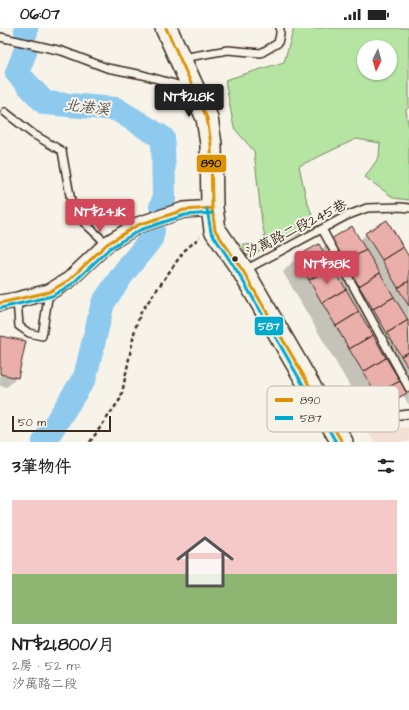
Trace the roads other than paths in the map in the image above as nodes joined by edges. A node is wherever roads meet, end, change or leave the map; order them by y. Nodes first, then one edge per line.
1 (166, 28) edge
2 (280, 28) edge
3 (0, 37) edge
4 (180, 58) junction
5 (195, 90) junction
6 (5, 112) dead end
7 (212, 208) junction
8 (409, 208) edge
9 (322, 229) junction
10 (107, 244) junction
11 (243, 271) junction
12 (49, 292) junction
13 (17, 300) junction
14 (0, 303) edge
15 (309, 386) edge
16 (409, 388) edge
17 (409, 414) edge
18 (399, 415) edge
19 (336, 432) edge
20 (342, 442) edge

1 - 4 street
2 - 4 lane
3 - 5 lane
4 - 5 street
5 - 7 street
6 - 10 lane
7 - 10 street
7 - 11 street
8 - 9 lane, 汐萬路二段245巷
9 - 11 lane, 汐萬路二段245巷
9 - 16 lane
10 - 12 street
11 - 15 street
12 - 13 street
12 - 13 lane
13 - 14 street
17 - 18 lane
19 - 20 street

